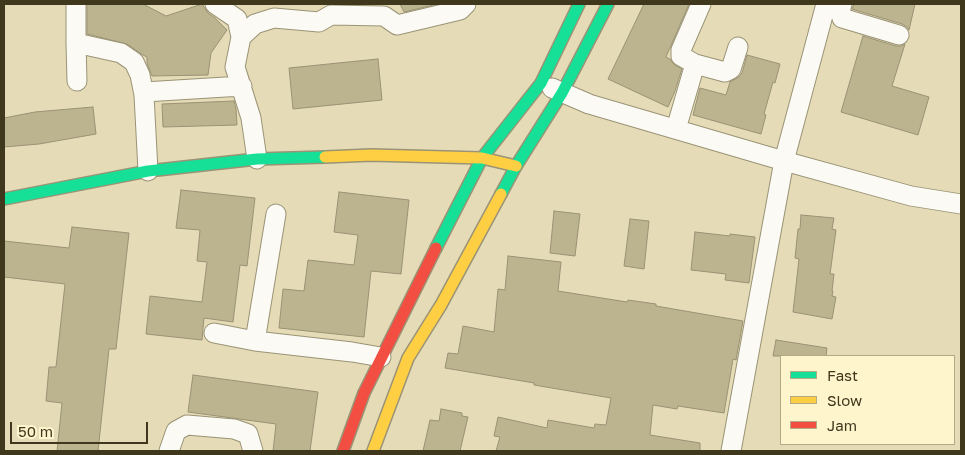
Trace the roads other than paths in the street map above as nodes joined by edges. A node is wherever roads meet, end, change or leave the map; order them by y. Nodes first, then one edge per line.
1 (76, 4) edge
2 (215, 4) edge
3 (466, 4) edge
4 (579, 4) edge
5 (608, 4) edge
6 (701, 4) edge
7 (826, 4) edge
8 (842, 4) edge
9 (238, 20) edge
10 (899, 35) dead end
11 (76, 43) junction
12 (738, 47) dead end
13 (695, 64) junction
14 (77, 81) dead end
15 (541, 83) junction
16 (242, 86) junction
17 (144, 92) junction
18 (562, 93) junction
19 (676, 129) junction
20 (257, 158) junction
21 (482, 158) junction
22 (784, 161) junction
23 (516, 166) junction
24 (148, 171) junction
25 (4, 199) edge
26 (961, 204) edge
27 (276, 214) dead end
28 (214, 332) dead end
29 (255, 341) junction
30 (381, 357) junction
31 (169, 451) edge
32 (253, 451) edge
33 (342, 451) edge
34 (373, 451) edge
35 (730, 451) edge

1 - 11 street
2 - 9 street
3 - 9 street
4 - 15 street
5 - 18 street
6 - 13 street
7 - 22 street
8 - 10 street
9 - 16 street
11 - 14 street
11 - 17 street
12 - 13 street
13 - 19 street
15 - 18 street
15 - 21 street
16 - 17 street
16 - 20 street
17 - 24 street
18 - 19 street
18 - 23 street
19 - 22 street
20 - 21 street
20 - 24 street
21 - 23 street
21 - 30 street
22 - 26 street
22 - 35 street
23 - 34 street
24 - 25 street
27 - 29 street
28 - 29 street
29 - 30 street
30 - 33 street
31 - 32 street

